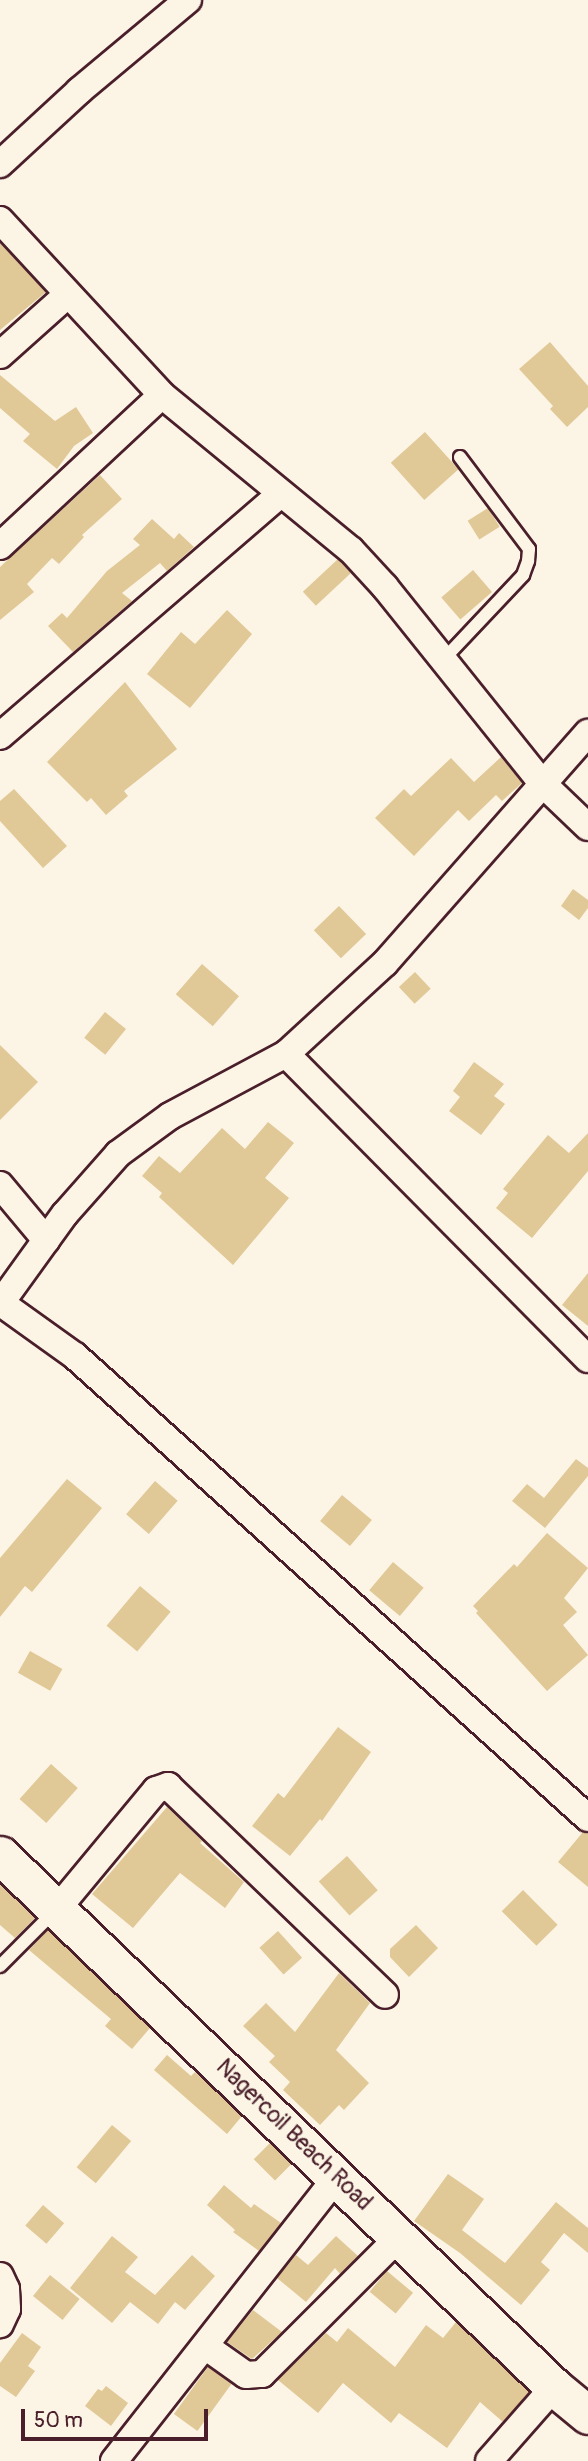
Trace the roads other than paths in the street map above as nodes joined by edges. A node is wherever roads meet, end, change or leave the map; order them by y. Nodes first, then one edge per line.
1 (188, 0) edge
2 (0, 164) edge
3 (0, 220) edge
4 (68, 295) junction
5 (0, 355) edge
6 (162, 395) junction
7 (460, 457) dead end
8 (281, 494) junction
9 (0, 546) edge
10 (443, 660) junction
11 (588, 733) edge
12 (0, 736) edge
13 (543, 784) junction
14 (588, 827) edge
15 (286, 1054) junction
16 (0, 1185) edge
17 (46, 1240) junction
18 (0, 1304) edge
19 (588, 1359) edge
20 (588, 1818) edge
21 (0, 1855) edge
22 (58, 1908) junction
23 (0, 1966) edge
24 (385, 1994) dead end
25 (337, 2176) junction
26 (399, 2237) junction
27 (0, 2276) edge
28 (0, 2323) edge
29 (205, 2346) junction
30 (554, 2387) junction
31 (588, 2415) edge
32 (114, 2461) edge
33 (488, 2461) edge

1 - 2 street
3 - 4 street
4 - 5 street
4 - 6 street
6 - 8 street
6 - 9 street
7 - 10 lane
8 - 10 street
8 - 12 street
10 - 13 street
11 - 13 street
13 - 14 street
13 - 15 street
15 - 17 street
15 - 19 street
16 - 17 street
17 - 18 street
18 - 20 street
21 - 22 main road, Nagercoil Beach Road
22 - 23 lane
22 - 24 street
22 - 25 main road, Nagercoil Beach Road
25 - 26 main road, Nagercoil Beach Road
25 - 29 street
26 - 29 street
26 - 30 main road, Nagercoil Beach Road
27 - 28 street
29 - 32 street
30 - 31 main road, Nagercoil Beach Road
30 - 33 street

